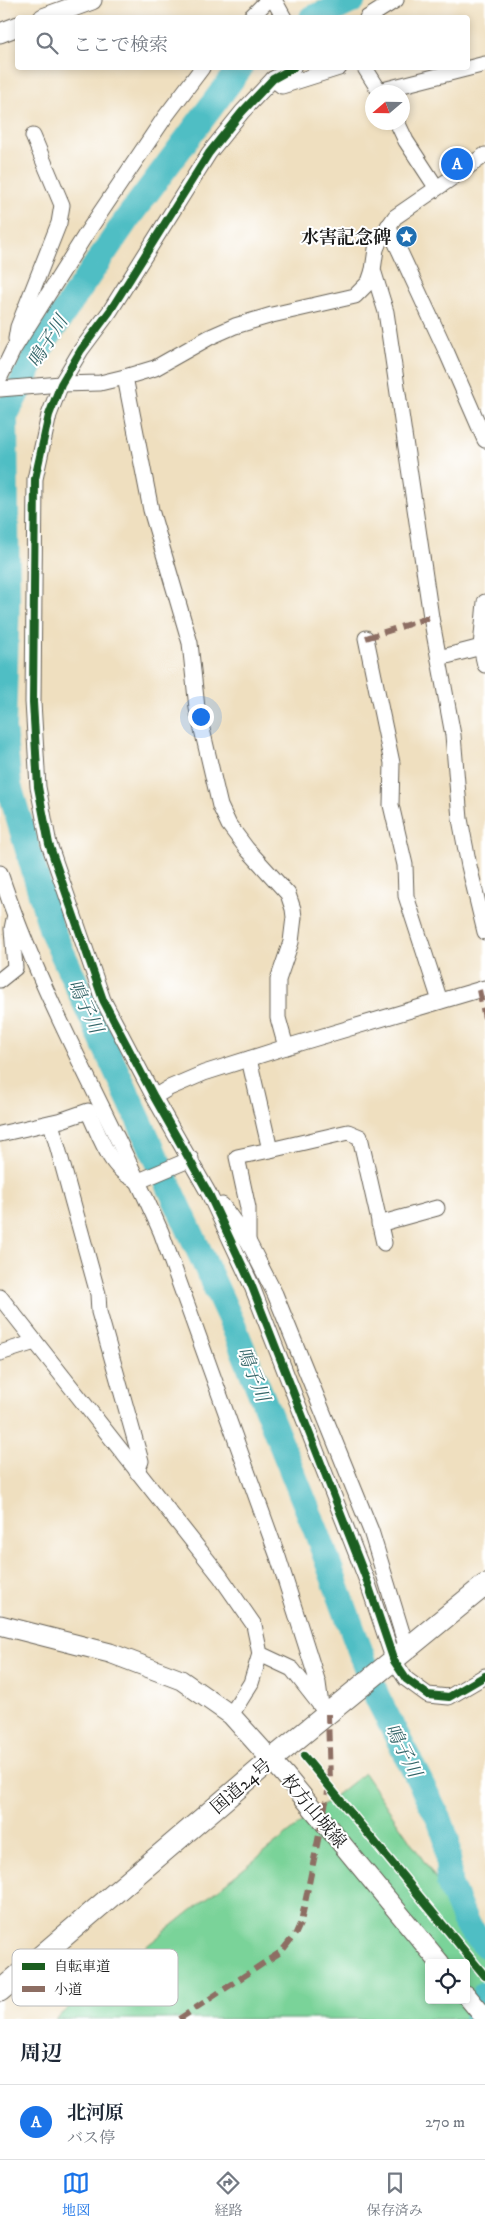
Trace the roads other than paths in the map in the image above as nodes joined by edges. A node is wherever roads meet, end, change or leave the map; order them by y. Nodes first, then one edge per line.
1 (92, 0) edge
2 (396, 0) edge
3 (276, 6) edge
4 (51, 15) edge
5 (256, 15) edge
6 (372, 15) edge
7 (15, 27) edge
8 (0, 33) edge
9 (485, 64) edge
10 (470, 68) edge
11 (200, 70) edge
12 (289, 70) edge
13 (333, 70) edge
14 (366, 70) edge
15 (462, 70) edge
16 (273, 79) junction
17 (376, 85) edge
18 (406, 85) edge
19 (401, 130) edge
20 (33, 136) dead end
21 (485, 155) edge
22 (436, 187) junction
23 (388, 226) junction
24 (373, 270) junction
25 (14, 350) junction
26 (125, 377) junction
27 (56, 384) junction
28 (1, 385) edge
29 (485, 440) edge
30 (485, 602) edge
31 (366, 638) dead end
32 (483, 647) edge
33 (439, 658) junction
34 (485, 665) edge
35 (0, 873) edge
36 (14, 917) junction
37 (485, 932) edge
38 (0, 980) edge
39 (485, 988) edge
40 (440, 1001) junction
41 (286, 1047) junction
42 (249, 1059) junction
43 (154, 1097) junction
44 (51, 1122) junction
45 (0, 1134) edge
46 (270, 1150) junction
47 (188, 1160) junction
48 (142, 1180) junction
49 (210, 1194) junction
50 (437, 1208) dead end
51 (379, 1224) junction
52 (248, 1241) junction
53 (384, 1243) dead end
54 (0, 1297) edge
55 (35, 1342) junction
56 (0, 1353) edge
57 (136, 1472) junction
58 (485, 1585) edge
59 (0, 1625) edge
60 (260, 1654) junction
61 (400, 1655) junction
62 (485, 1676) edge
63 (327, 1710) junction
64 (230, 1715) junction
65 (278, 1768) junction
66 (52, 1949) edge
67 (437, 1959) edge
68 (12, 1981) edge
69 (0, 1991) edge
70 (470, 2000) edge
71 (485, 2018) edge

1 - 4 main road
2 - 6 street
3 - 5 street
7 - 8 main road
9 - 10 street
11 - 25 street
12 - 16 street
13 - 16 street
14 - 17 street
15 - 18 street
16 - 27 street
19 - 22 street
20 - 25 street
21 - 22 street
22 - 23 street
23 - 24 street
23 - 29 street
24 - 26 street
24 - 33 street
25 - 28 street
26 - 27 street
26 - 41 street
27 - 28 street
27 - 43 street
30 - 32 street
31 - 40 street
32 - 33 street
32 - 34 street
33 - 37 street
35 - 36 street
36 - 38 street
36 - 48 street
39 - 40 street
40 - 41 street
41 - 42 street
42 - 43 street
42 - 46 street
43 - 47 street
44 - 45 street
44 - 48 street
44 - 57 street
46 - 51 street
46 - 52 street
47 - 48 street
47 - 49 street
48 - 63 street
49 - 52 street
49 - 61 street
50 - 51 street
51 - 53 street
52 - 61 street
54 - 55 street
55 - 56 street
55 - 57 street
57 - 60 street
58 - 61 highway, 国道24号
59 - 64 main road, 枚方山城線
60 - 63 street
60 - 64 street
61 - 62 street
61 - 63 highway, 国道24号
63 - 65 highway, 国道24号
64 - 65 main road, 枚方山城線
65 - 66 highway, 国道24号
65 - 67 main road, 枚方山城線
68 - 69 highway, 国道24号
70 - 71 main road

